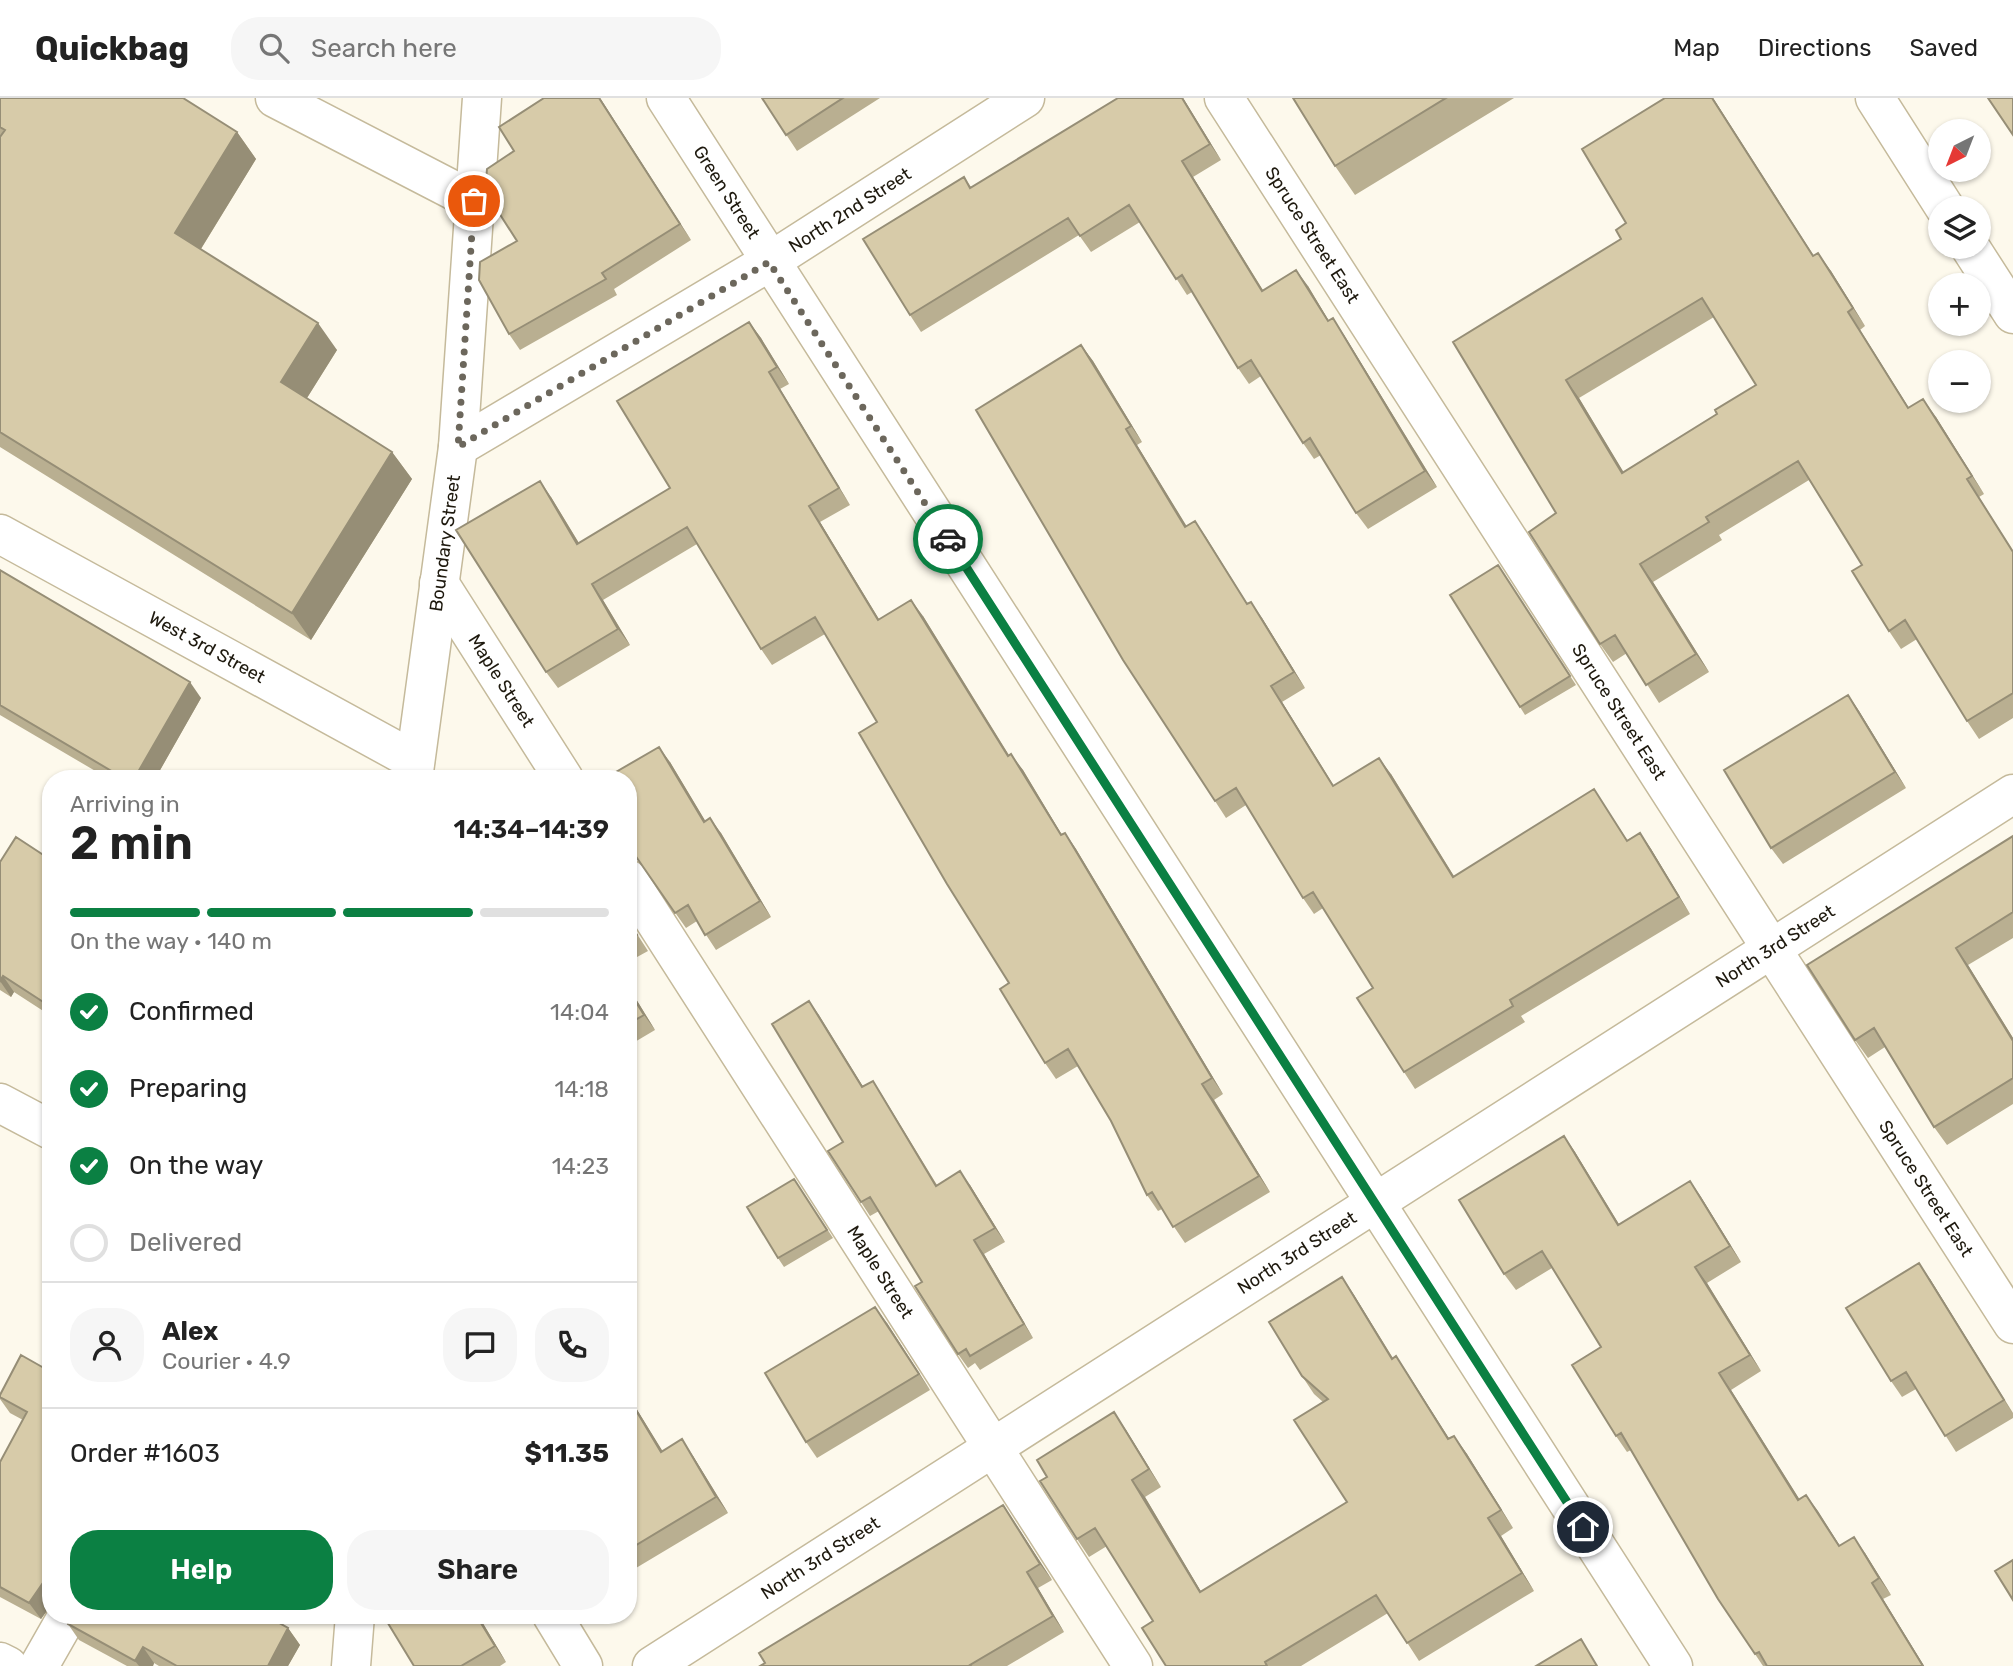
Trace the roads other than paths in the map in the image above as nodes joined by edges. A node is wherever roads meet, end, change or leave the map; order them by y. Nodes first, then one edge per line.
1 (275, 98) edge
2 (482, 98) edge
3 (666, 98) edge
4 (1025, 98) edge
5 (1224, 98) edge
6 (1875, 98) edge
7 (1937, 196) edge
8 (474, 201) junction
9 (1978, 259) edge
10 (769, 262) junction
11 (2013, 314) edge
12 (458, 447) junction
13 (0, 534) edge
14 (439, 583) junction
15 (414, 770) edge
16 (558, 770) edge
17 (2013, 794) edge
18 (637, 893) edge
19 (1771, 949) junction
20 (0, 1103) edge
21 (42, 1125) edge
22 (1375, 1203) junction
23 (2013, 1324) edge
24 (992, 1448) junction
25 (63, 1624) edge
26 (354, 1624) edge
27 (557, 1624) edge
28 (0, 1662) edge
29 (8, 1666) edge
30 (39, 1666) edge
31 (351, 1666) edge
32 (583, 1666) edge
33 (652, 1666) edge
34 (1133, 1666) edge
35 (1673, 1666) edge

1 - 8 main road
2 - 8 main road, Boundary Street
3 - 10 main road, Green Street
4 - 10 main road, North 2nd Street
5 - 19 main road, Spruce Street East
6 - 7 main road
8 - 12 main road, Boundary Street
9 - 11 main road
10 - 12 main road, North 2nd Street
10 - 22 main road, Green Street
12 - 14 main road, Boundary Street
13 - 15 main road, West 3rd Street
14 - 15 main road, Boundary Street
14 - 16 main road, Maple Street
17 - 19 main road, North 3rd Street
18 - 24 main road, Maple Street
19 - 22 main road, North 3rd Street
19 - 23 main road, Spruce Street East
20 - 21 main road
22 - 24 main road, North 3rd Street
22 - 35 main road, Green Street
24 - 33 main road, North 3rd Street
24 - 34 main road, Maple Street
25 - 30 main road
26 - 31 main road
27 - 32 main road
28 - 29 main road

